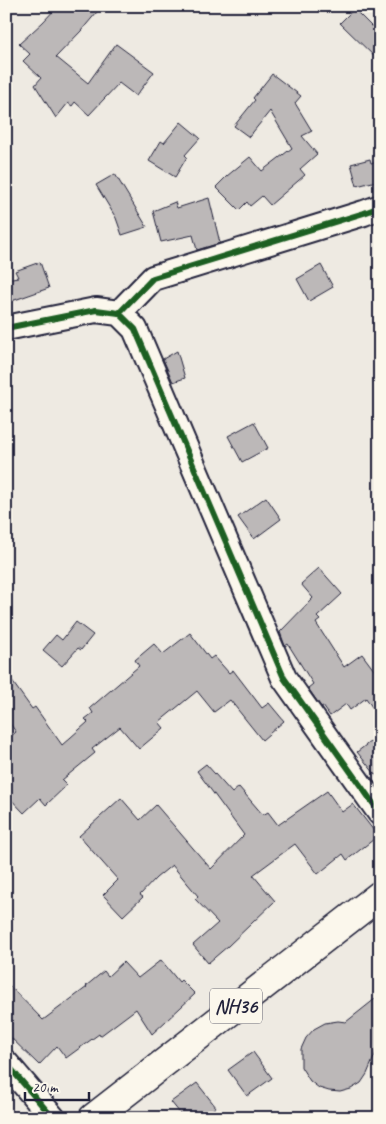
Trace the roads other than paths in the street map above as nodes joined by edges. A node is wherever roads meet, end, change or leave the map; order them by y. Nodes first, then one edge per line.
1 (380, 207) edge
2 (119, 313) junction
3 (6, 328) edge
4 (380, 813) edge
5 (380, 895) edge
6 (6, 1063) edge
7 (53, 1118) edge
8 (92, 1118) edge

1 - 2 street
2 - 3 street
2 - 4 street
5 - 8 highway, NH36
6 - 7 street

